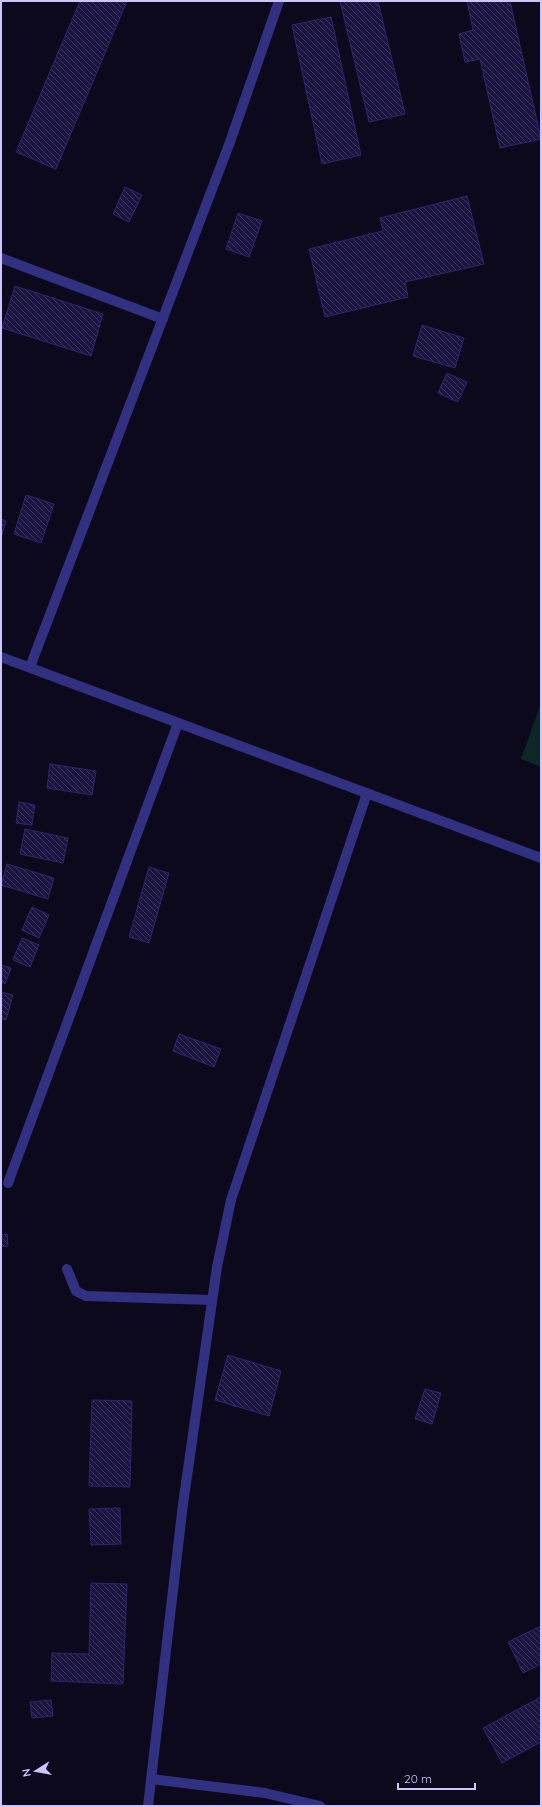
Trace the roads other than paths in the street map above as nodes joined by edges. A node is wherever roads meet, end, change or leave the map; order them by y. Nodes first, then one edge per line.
1 (279, 1) edge
2 (1, 258) edge
3 (163, 319) junction
4 (1, 657) edge
5 (30, 667) junction
6 (178, 723) junction
7 (367, 793) junction
8 (541, 858) edge
9 (8, 1182) dead end
10 (67, 1269) dead end
11 (212, 1300) junction
12 (151, 1779) junction
13 (148, 1806) edge
14 (320, 1806) edge

1 - 3 street
2 - 3 street
3 - 5 street
4 - 5 street
5 - 6 street
6 - 7 street
6 - 9 street
7 - 8 street
7 - 11 street
10 - 11 street
11 - 12 street
12 - 13 street
12 - 14 street

